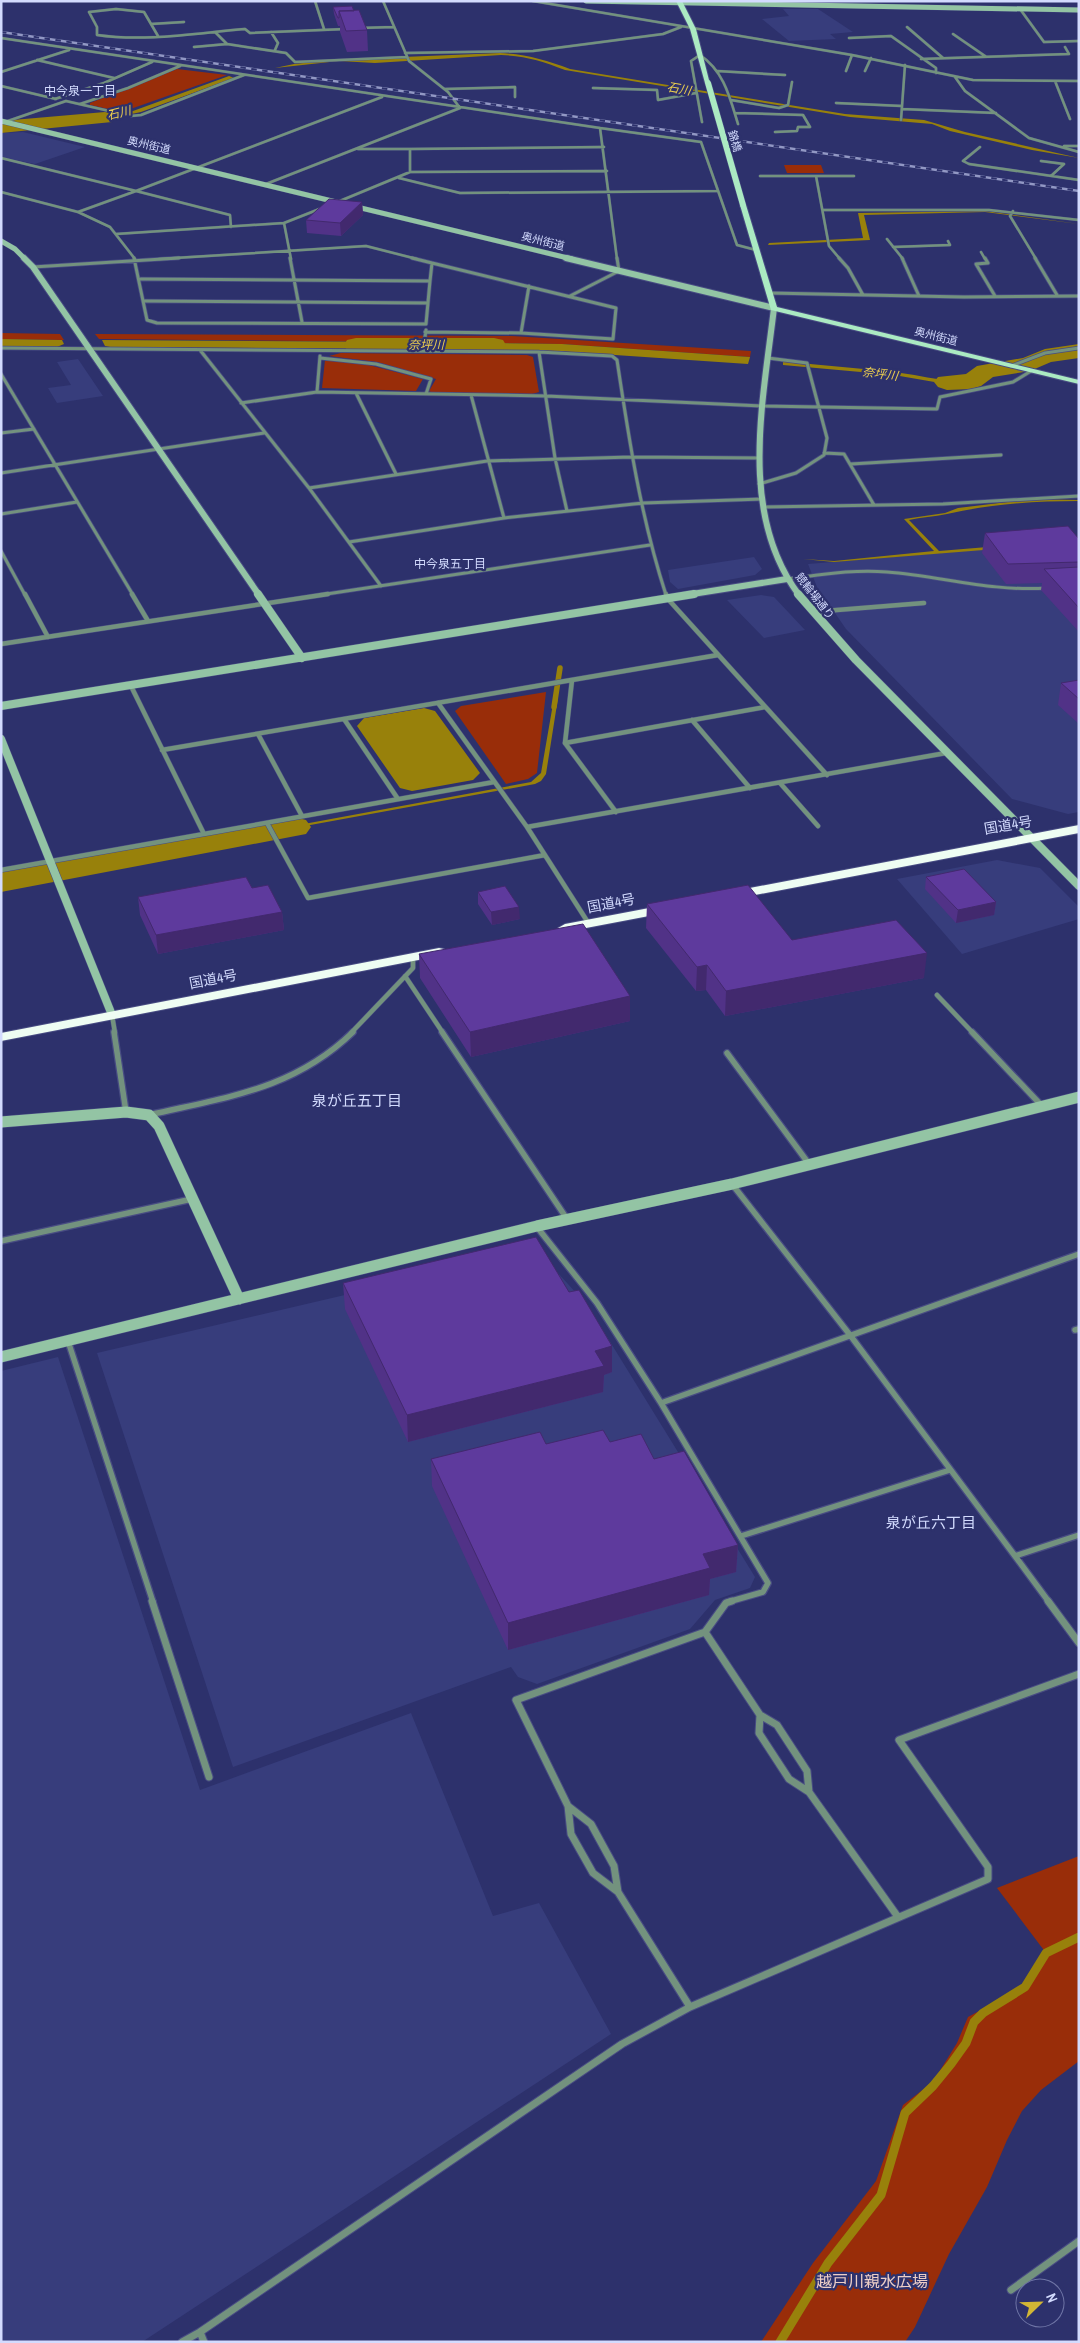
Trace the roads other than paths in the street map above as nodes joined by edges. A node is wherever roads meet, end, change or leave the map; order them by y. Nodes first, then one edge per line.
1 (315, 1) edge
2 (384, 1) edge
3 (534, 1) edge
4 (586, 1) edge
5 (680, 2) edge
6 (103, 4) dead end
7 (1020, 9) junction
8 (1079, 10) edge
9 (99, 11) junction
10 (184, 22) dead end
11 (152, 24) junction
12 (394, 27) junction
13 (682, 27) junction
14 (907, 28) dead end
15 (324, 29) junction
16 (693, 29) junction
17 (214, 32) junction
18 (271, 32) junction
19 (953, 34) dead end
20 (158, 36) junction
21 (1, 38) edge
22 (849, 38) dead end
23 (11, 40) junction
24 (1079, 41) edge
25 (1, 43) edge
26 (227, 44) junction
27 (1065, 47) dead end
28 (194, 48) dead end
29 (72, 49) junction
30 (275, 50) junction
31 (405, 53) junction
32 (700, 55) junction
33 (852, 55) junction
34 (407, 57) junction
35 (986, 57) junction
36 (871, 58) junction
37 (943, 58) junction
38 (921, 59) junction
39 (37, 60) junction
40 (152, 62) junction
41 (905, 65) junction
42 (180, 66) junction
43 (846, 70) dead end
44 (717, 71) junction
45 (864, 71) dead end
46 (1, 72) edge
47 (936, 73) junction
48 (245, 75) junction
49 (785, 75) dead end
50 (955, 77) junction
51 (114, 78) junction
52 (1055, 81) junction
53 (1079, 81) edge
54 (792, 82) dead end
55 (1, 86) edge
56 (594, 88) dead end
57 (444, 89) junction
58 (696, 93) junction
59 (384, 97) junction
60 (515, 97) dead end
61 (55, 99) junction
62 (731, 100) junction
63 (66, 101) junction
64 (836, 103) dead end
65 (80, 104) junction
66 (460, 108) junction
67 (902, 108) junction
68 (734, 113) junction
69 (996, 113) junction
70 (1070, 119) dead end
71 (901, 120) dead end
72 (702, 122) dead end
73 (2, 123) edge
74 (738, 124) dead end
75 (600, 128) junction
76 (775, 132) dead end
77 (1079, 146) edge
78 (604, 147) junction
79 (980, 147) dead end
80 (1056, 147) junction
81 (354, 149) junction
82 (410, 149) junction
83 (1079, 152) edge
84 (1, 158) edge
85 (1041, 161) dead end
86 (196, 168) junction
87 (607, 171) junction
88 (410, 172) junction
89 (760, 176) dead end
90 (816, 176) junction
91 (854, 176) dead end
92 (1051, 176) junction
93 (399, 178) junction
94 (1079, 180) edge
95 (266, 184) junction
96 (136, 191) junction
97 (717, 191) junction
98 (1, 192) edge
99 (610, 192) junction
100 (337, 202) junction
101 (743, 205) joint
102 (823, 210) junction
103 (1012, 211) junction
104 (78, 212) junction
105 (1079, 220) edge
106 (284, 223) junction
107 (231, 227) junction
108 (116, 234) junction
109 (887, 239) dead end
110 (1, 241) edge
111 (948, 241) dead end
112 (893, 247) junction
113 (756, 250) junction
114 (290, 251) junction
115 (981, 252) dead end
116 (136, 260) junction
117 (432, 263) junction
118 (33, 267) junction
119 (619, 271) junction
120 (141, 279) junction
121 (295, 280) junction
122 (430, 281) junction
123 (529, 286) junction
124 (769, 294) junction
125 (862, 295) junction
126 (570, 296) junction
127 (919, 296) junction
128 (995, 296) junction
129 (1058, 296) junction
130 (1079, 296) edge
131 (145, 301) junction
132 (298, 301) junction
133 (428, 303) junction
134 (774, 308) junction
135 (302, 322) junction
136 (426, 324) junction
137 (426, 332) junction
138 (521, 333) junction
139 (1, 348) edge
140 (1079, 348) edge
141 (88, 350) junction
142 (200, 350) junction
143 (321, 350) junction
144 (423, 351) junction
145 (540, 352) junction
146 (320, 358) junction
147 (768, 358) junction
148 (1011, 366) junction
149 (1031, 370) junction
150 (1, 374) edge
151 (1079, 382) edge
152 (317, 392) junction
153 (356, 393) junction
154 (426, 394) junction
155 (471, 395) junction
156 (546, 396) junction
157 (624, 400) junction
158 (241, 403) junction
159 (762, 406) junction
160 (817, 406) junction
161 (34, 429) junction
162 (264, 433) junction
163 (1, 434) edge
164 (159, 449) junction
165 (824, 453) junction
166 (1001, 455) dead end
167 (632, 457) junction
168 (555, 458) junction
169 (759, 458) junction
170 (487, 461) junction
171 (851, 464) junction
172 (55, 465) junction
173 (1, 473) edge
174 (396, 474) junction
175 (759, 484) junction
176 (309, 488) junction
177 (1079, 496) edge
178 (763, 499) junction
179 (77, 502) junction
180 (643, 503) junction
181 (874, 505) junction
182 (764, 507) junction
183 (567, 511) junction
184 (1, 514) edge
185 (504, 518) junction
186 (349, 542) junction
187 (650, 545) junction
188 (1, 551) edge
189 (787, 579) junction
190 (381, 586) junction
191 (1053, 587) edge
192 (667, 598) junction
193 (924, 603) dead end
194 (266, 604) junction
195 (812, 612) junction
196 (148, 621) junction
197 (48, 637) junction
198 (1, 644) edge
199 (718, 655) junction
200 (302, 658) junction
201 (570, 680) junction
202 (131, 686) junction
203 (438, 703) junction
204 (1, 706) edge
205 (764, 707) junction
206 (344, 719) junction
207 (692, 720) junction
208 (258, 734) junction
209 (1, 739) edge
210 (565, 742) junction
211 (162, 750) junction
212 (946, 753) junction
213 (827, 775) junction
214 (494, 782) junction
215 (780, 783) junction
216 (750, 788) junction
217 (398, 799) junction
218 (616, 812) junction
219 (302, 816) junction
220 (267, 823) junction
221 (818, 826) dead end
222 (527, 827) junction
223 (1079, 829) edge
224 (204, 834) junction
225 (1030, 838) junction
226 (545, 855) junction
227 (50, 861) junction
228 (1, 870) edge
229 (1079, 886) edge
230 (724, 897) edge
231 (676, 907) edge
232 (589, 924) junction
233 (550, 931) edge
234 (452, 950) edge
235 (413, 957) junction
236 (405, 976) junction
237 (937, 995) dead end
238 (112, 1015) junction
239 (1, 1037) edge
240 (727, 1053) dead end
241 (1079, 1098) edge
242 (1042, 1106) junction
243 (126, 1112) junction
244 (149, 1116) junction
245 (1, 1122) edge
246 (809, 1164) junction
247 (732, 1184) junction
248 (192, 1199) junction
249 (567, 1220) junction
250 (537, 1226) junction
251 (1, 1241) edge
252 (1079, 1254) edge
253 (239, 1300) junction
254 (850, 1335) junction
255 (68, 1341) junction
256 (1, 1357) edge
257 (661, 1403) junction
258 (950, 1470) junction
259 (741, 1536) junction
260 (1079, 1536) edge
261 (1015, 1556) junction
262 (705, 1632) junction
263 (1079, 1643) edge
264 (1079, 1674) edge
265 (760, 1715) junction
266 (209, 1777) dead end
267 (809, 1792) junction
268 (568, 1806) junction
269 (618, 1892) junction
270 (898, 1917) junction
271 (690, 2007) junction
272 (1079, 2241) edge
273 (1011, 2290) dead end
274 (200, 2332) junction
275 (182, 2342) edge
276 (204, 2342) edge

1 - 15 street
2 - 12 street
3 - 13 street
4 - 5 street
5 - 7 street
5 - 16 main road
6 - 9 street
7 - 8 street
7 - 24 street
9 - 11 street
9 - 20 street
10 - 11 street
11 - 20 street
12 - 15 street
12 - 31 street
13 - 16 street
13 - 31 street
14 - 37 street
15 - 18 street
16 - 32 main road
16 - 33 street
17 - 18 street
17 - 20 street
17 - 26 street
18 - 30 street
19 - 35 street
21 - 23 street
22 - 38 street
23 - 25 street
23 - 29 street
26 - 28 street
26 - 30 street
27 - 35 street
29 - 39 street
29 - 40 street
30 - 34 street
31 - 34 street
32 - 44 street
32 - 58 street
32 - 101 main road, 錦橋, bridge
33 - 36 street
33 - 43 street
34 - 57 street
35 - 37 street
36 - 41 street
36 - 45 street
37 - 38 street
38 - 47 street
39 - 46 street
39 - 51 street
40 - 42 street
40 - 51 street
41 - 47 street
41 - 67 street
42 - 48 street
42 - 65 street
44 - 49 street
44 - 62 street
47 - 50 street
48 - 59 street
48 - 65 street
50 - 52 street
50 - 69 street
51 - 61 street
52 - 53 street
52 - 70 street
54 - 62 street
55 - 61 street
56 - 58 street
57 - 60 street
57 - 66 street
58 - 72 street
59 - 66 street
59 - 86 street
61 - 63 street
62 - 68 street
63 - 65 street
63 - 73 street
64 - 67 street
66 - 75 street
66 - 81 street
67 - 69 street
67 - 71 street
68 - 74 street
68 - 76 street
69 - 80 street
73 - 86 street, 奥州街道
75 - 78 street
75 - 97 street
77 - 80 street
78 - 82 street
78 - 87 street
79 - 92 street
80 - 83 street
81 - 82 street
81 - 95 street
82 - 88 street
84 - 96 street
85 - 92 street
86 - 95 street, 奥州街道
86 - 96 street
87 - 88 street
87 - 99 street
88 - 93 street
89 - 90 street
90 - 91 street
90 - 102 street
92 - 94 street
93 - 99 street
93 - 100 street
95 - 100 street, 奥州街道
96 - 104 street
96 - 107 street
97 - 99 street
97 - 113 street
98 - 104 street
99 - 119 street
100 - 106 street
100 - 119 street, 奥州街道
101 - 113 main road, 競輪場通り
102 - 103 street
102 - 125 street
103 - 105 street
103 - 129 street
104 - 108 street
106 - 107 street
106 - 114 street
107 - 108 street
108 - 116 street
109 - 112 street
110 - 118 street
111 - 112 street
112 - 127 street
113 - 124 main road, 競輪場通り
114 - 116 street
114 - 117 street
114 - 121 street
115 - 128 street
116 - 118 street
116 - 120 street
117 - 122 street
117 - 123 street
118 - 141 street
119 - 126 street
119 - 134 street, 奥州街道
120 - 121 street
120 - 131 street
121 - 122 street
121 - 132 street
122 - 133 street
123 - 126 street
123 - 138 street
124 - 125 street
124 - 134 main road, 競輪場通り
125 - 127 street
126 - 138 street
127 - 128 street
128 - 129 street
129 - 130 street
131 - 132 street
131 - 135 street
132 - 133 street
132 - 135 street
133 - 136 street
134 - 147 street, 競輪場通り
134 - 148 main road, 奥州街道
135 - 136 street
136 - 137 street
137 - 138 street
137 - 144 street
139 - 141 street
140 - 148 street
141 - 142 street
141 - 164 street
142 - 143 street
142 - 158 street
143 - 144 street
143 - 146 street
144 - 145 street
145 - 156 street
145 - 157 street
146 - 152 street
146 - 154 street
147 - 159 street, 競輪場通り
147 - 160 street
148 - 149 main road, 奥州街道
149 - 151 main road, 奥州街道
149 - 160 street
150 - 161 street
152 - 153 street
152 - 158 street
153 - 154 street
153 - 174 street
154 - 155 street
155 - 156 street
155 - 170 street
156 - 157 street
156 - 168 street
157 - 159 street
157 - 167 street
158 - 162 street
159 - 160 street
159 - 169 street, 競輪場通り
160 - 165 street
161 - 163 street
161 - 172 street
162 - 164 street
162 - 176 street
164 - 172 street
164 - 194 street
165 - 171 street
165 - 175 street
166 - 171 street
167 - 168 street
167 - 169 street
167 - 180 street
168 - 170 street
168 - 183 street
169 - 175 street, 競輪場通り
170 - 174 street
170 - 185 street
171 - 181 street
172 - 173 street
172 - 179 street
174 - 176 street
175 - 178 street, 競輪場通り
176 - 186 street
177 - 181 street
178 - 180 street
178 - 182 street, 競輪場通り
179 - 184 street
179 - 196 street
180 - 183 street
180 - 187 street
181 - 182 street
182 - 189 street, 競輪場通り
183 - 185 street
185 - 186 street
186 - 190 street
187 - 190 street
187 - 192 street
188 - 197 street
189 - 191 street
189 - 192 street
189 - 195 street, 競輪場通り
190 - 194 street
192 - 199 street
192 - 200 street
193 - 195 street
194 - 196 street
194 - 200 street
195 - 212 street, 競輪場通り
196 - 197 street
197 - 198 street
199 - 201 street
199 - 205 street
200 - 202 street
201 - 203 street
201 - 210 street
202 - 204 street
202 - 211 street
203 - 206 street
203 - 214 street
205 - 207 street
205 - 213 street
206 - 208 street
206 - 217 street
207 - 210 street
207 - 216 street
208 - 211 street
208 - 219 street
209 - 227 street
210 - 218 street
211 - 224 street
212 - 213 street
212 - 225 street, 競輪場通り
213 - 215 street
214 - 217 street
214 - 222 street
215 - 216 street
215 - 221 street
216 - 218 street
217 - 219 street
218 - 222 street
219 - 220 street
220 - 224 street
220 - 226 street
222 - 226 street
223 - 225 highway, 国道4号
224 - 227 street
225 - 229 street, 競輪場通り
225 - 230 highway, 国道4号
226 - 232 street
227 - 228 street
227 - 238 street
231 - 232 highway, 国道4号
232 - 233 highway, 国道4号
234 - 235 highway, 国道4号
235 - 236 street
235 - 238 highway, 国道4号
236 - 244 street
236 - 249 street
237 - 242 street
238 - 239 highway, 国道4号
238 - 243 street
240 - 246 street
241 - 242 street
242 - 246 street
243 - 244 street
243 - 245 street
244 - 248 street
246 - 247 street
247 - 249 street
247 - 254 street
248 - 251 street
248 - 253 street
249 - 250 street
250 - 253 street
250 - 257 street
252 - 254 street
253 - 255 street
254 - 257 street
254 - 258 street
255 - 256 street
255 - 266 street
257 - 259 street
258 - 259 street
258 - 261 street
259 - 262 street
260 - 261 street
261 - 263 street
262 - 265 street
262 - 268 street
264 - 270 street
265 - 267 street
265 - 267 street
267 - 270 street
268 - 269 street
268 - 269 street
269 - 271 street
270 - 271 street
271 - 274 street
272 - 273 street
274 - 275 street
274 - 276 street

